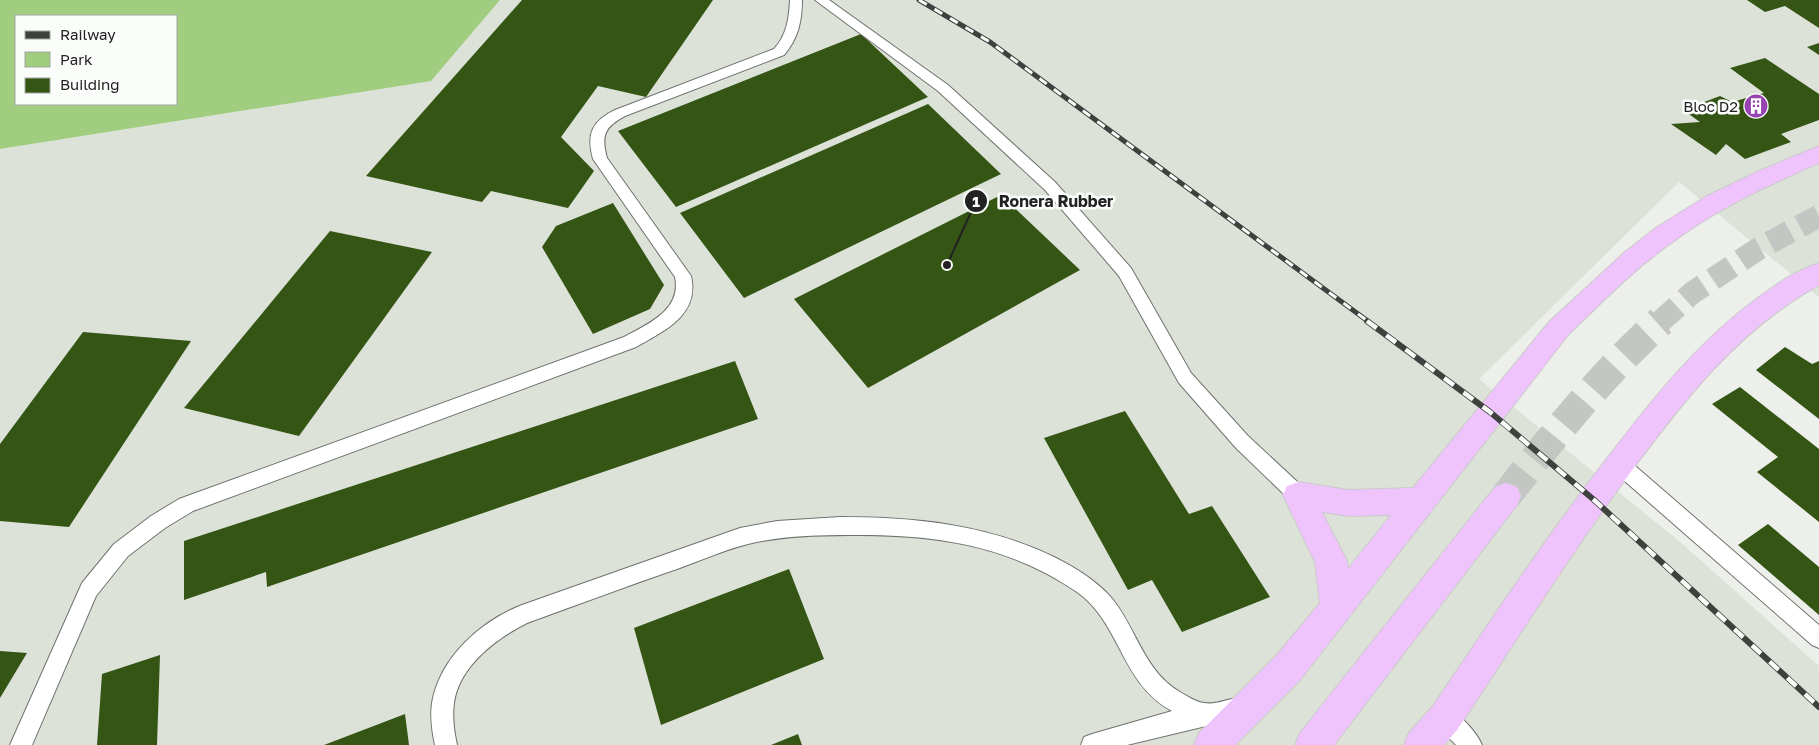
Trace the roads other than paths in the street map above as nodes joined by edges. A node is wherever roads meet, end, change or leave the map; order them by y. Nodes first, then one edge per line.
1 (796, 0) edge
2 (821, 0) edge
3 (1819, 154) edge
4 (1819, 273) edge
5 (1620, 464) junction
6 (1298, 495) junction
7 (1506, 496) tunnel mouth
8 (1419, 501) junction
9 (1336, 607) junction
10 (1819, 638) edge
11 (1250, 706) junction
12 (1203, 714) junction
13 (1446, 718) junction
14 (21, 745) edge
15 (446, 745) edge
16 (1092, 745) edge
17 (1211, 745) edge
18 (1312, 745) edge
19 (1422, 745) edge
20 (1471, 745) edge

1 - 14 lane
2 - 6 lane
3 - 8 highway
4 - 5 highway
5 - 10 lane
5 - 13 highway
6 - 8 highway
6 - 9 highway
7 - 18 highway
8 - 9 highway
9 - 11 highway
11 - 12 lane
11 - 17 highway
12 - 15 lane
12 - 16 lane
13 - 19 highway
13 - 20 lane

